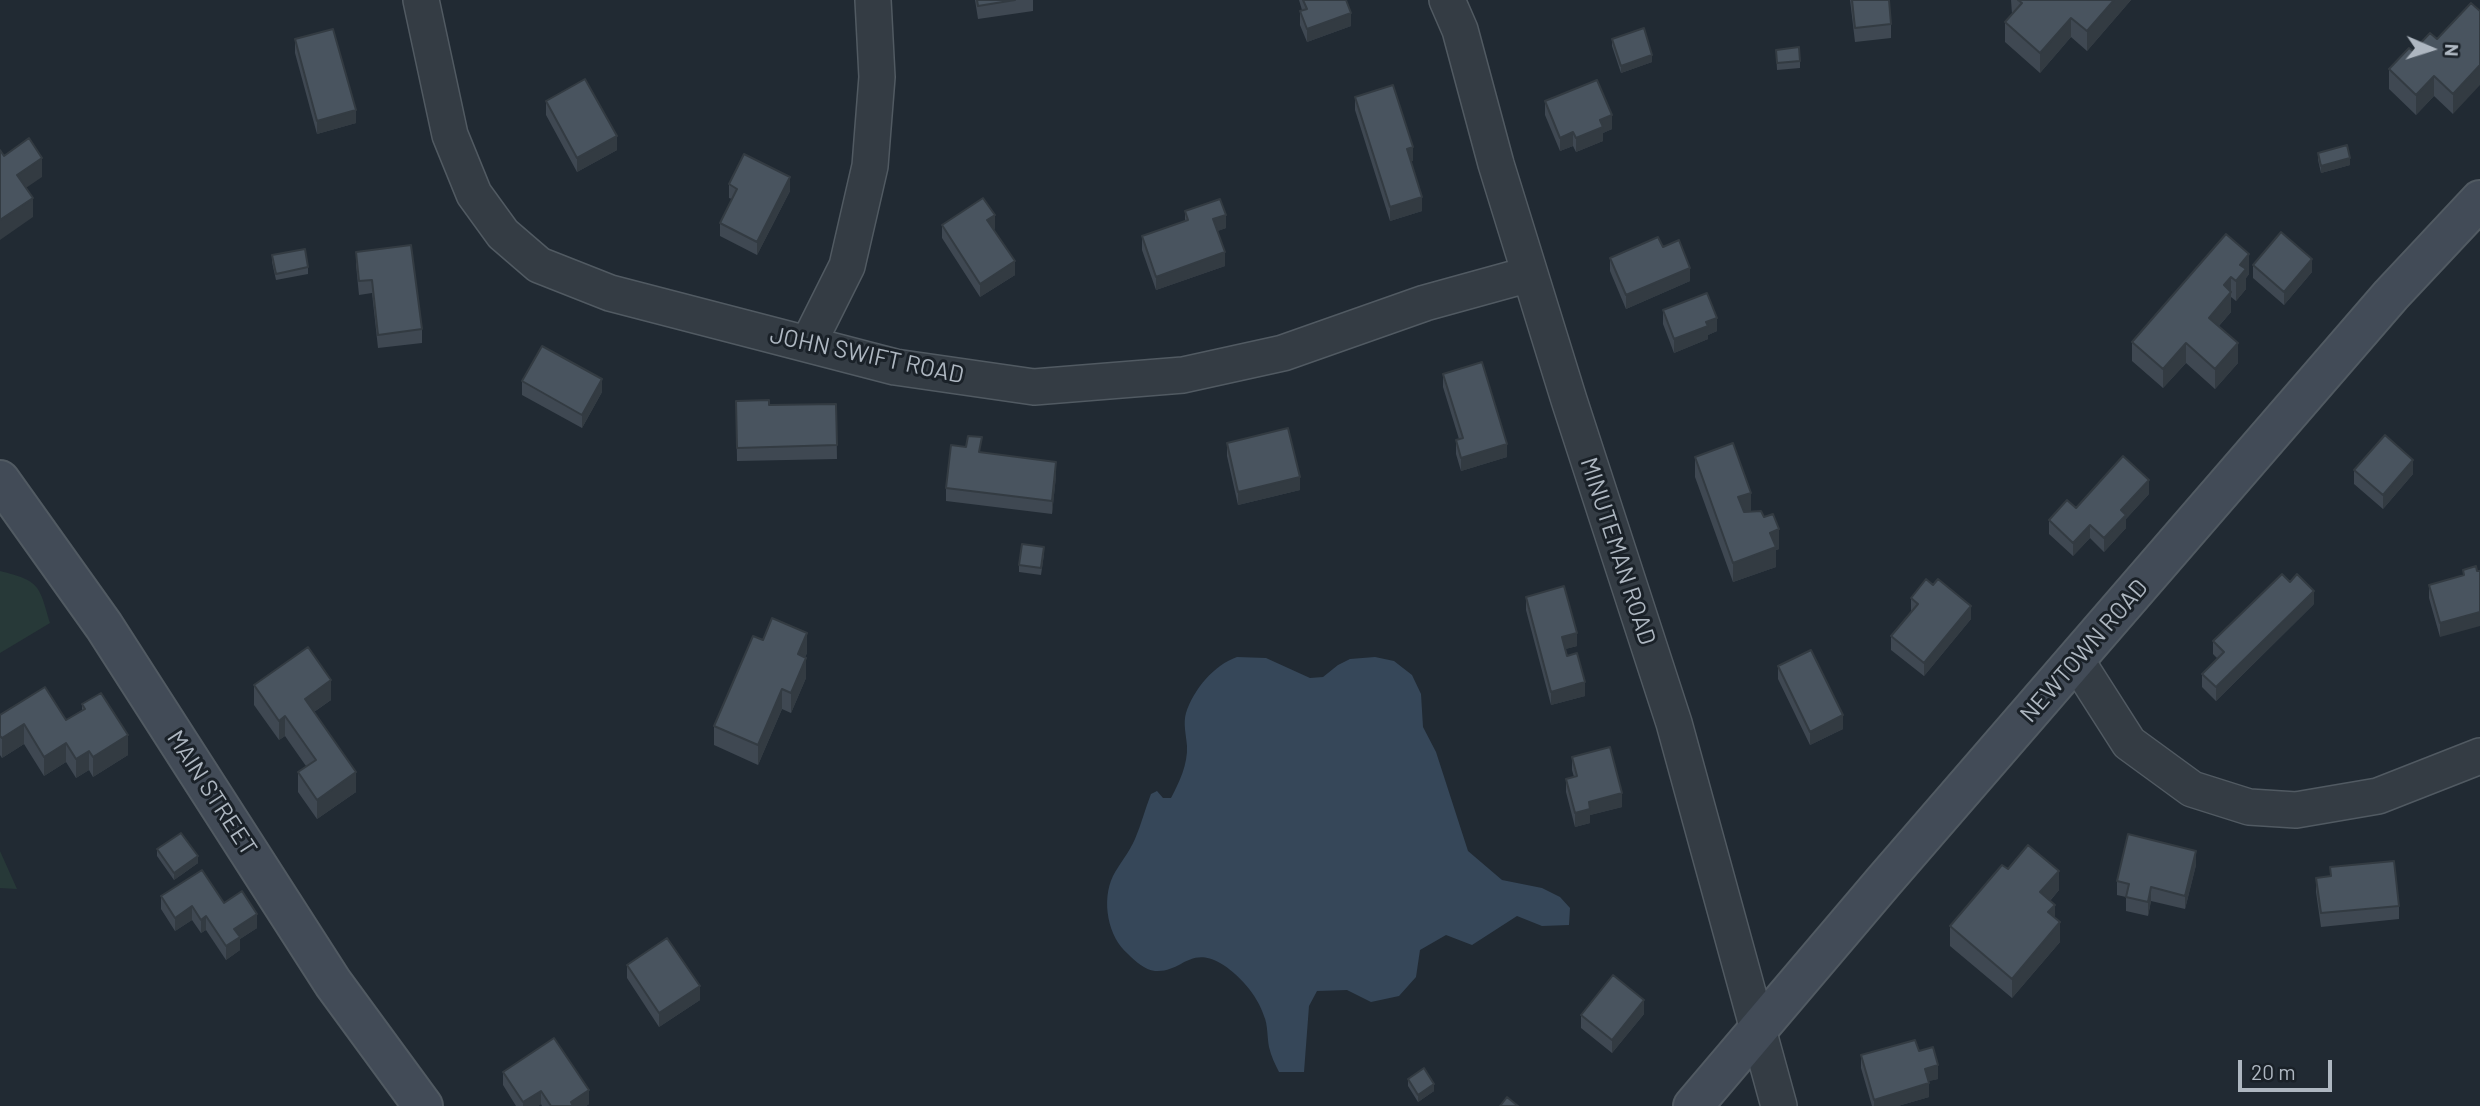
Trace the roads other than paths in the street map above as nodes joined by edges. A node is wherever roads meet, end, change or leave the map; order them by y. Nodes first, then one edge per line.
1 (421, 0) edge
2 (873, 0) edge
3 (1447, 0) edge
4 (2480, 200) edge
5 (1530, 274) junction
6 (808, 344) junction
7 (0, 480) edge
8 (17, 530) edge
9 (2076, 660) junction
10 (2480, 756) edge
11 (1757, 1030) junction
12 (423, 1106) edge
13 (1693, 1106) edge
14 (1779, 1106) edge

1 - 6 street, JOHN SWIFT ROAD
2 - 6 street
3 - 5 street, MINUTEMAN ROAD
4 - 9 street, NEWTOWN ROAD
5 - 6 street, JOHN SWIFT ROAD
5 - 11 street, MINUTEMAN ROAD
7 - 8 street, MAIN STREET
8 - 12 street, MAIN STREET
9 - 10 street
9 - 11 street, NEWTOWN ROAD
11 - 13 street, NEWTOWN ROAD
11 - 14 street, MINUTEMAN ROAD

